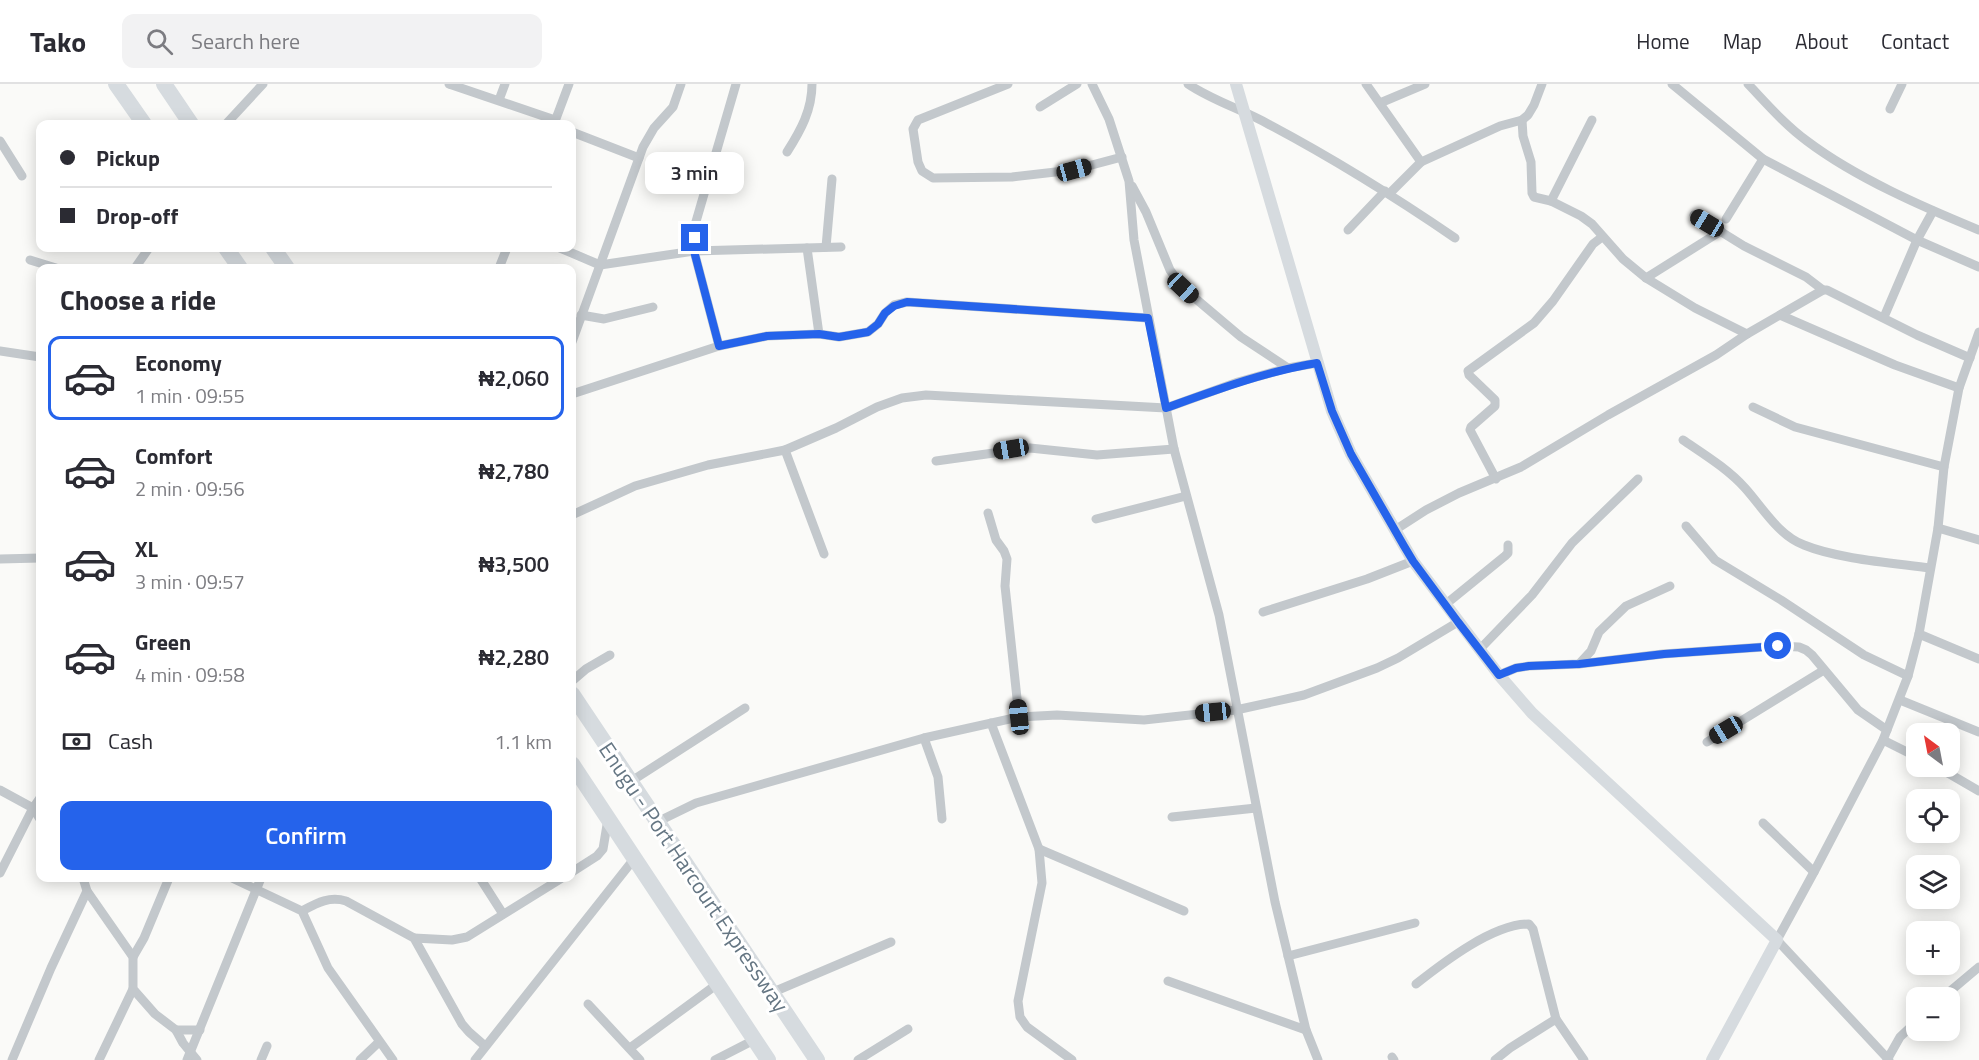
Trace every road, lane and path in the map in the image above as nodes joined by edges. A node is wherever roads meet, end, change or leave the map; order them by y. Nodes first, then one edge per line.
1 (116, 84) edge
2 (164, 84) edge
3 (263, 84) edge
4 (449, 84) edge
5 (505, 84) edge
6 (569, 84) edge
7 (681, 84) edge
8 (736, 84) edge
9 (812, 84) edge
10 (1008, 84) edge
11 (1077, 84) edge
12 (1092, 84) edge
13 (1188, 84) edge
14 (1236, 84) edge
15 (1366, 84) edge
16 (1425, 84) edge
17 (1542, 84) edge
18 (1672, 84) edge
19 (1748, 84) edge
20 (1902, 84) edge
21 (499, 100) junction
22 (1380, 103) junction
23 (1040, 107) dead end
24 (1890, 109) dead end
25 (1244, 112) junction
26 (141, 120) edge
27 (188, 120) edge
28 (230, 120) edge
29 (550, 120) edge
30 (556, 120) edge
31 (1522, 120) junction
32 (1592, 120) dead end
33 (576, 134) edge
34 (0, 141) edge
35 (787, 152) dead end
36 (1122, 157) junction
37 (639, 158) junction
38 (1763, 159) junction
39 (1421, 162) junction
40 (22, 176) dead end
41 (832, 180) dead end
42 (1129, 181) junction
43 (1388, 192) junction
44 (1551, 201) junction
45 (1933, 211) junction
46 (1694, 215) dead end
47 (1726, 219) dead end
48 (1348, 230) dead end
49 (1979, 230) edge
50 (1721, 231) junction
51 (1602, 237) junction
52 (1455, 238) dead end
53 (1917, 240) junction
54 (826, 247) junction
55 (841, 247) dead end
56 (807, 248) junction
57 (694, 251) junction
58 (569, 252) edge
59 (30, 260) dead end
60 (43, 264) edge
61 (600, 265) junction
62 (1979, 267) edge
63 (1646, 278) junction
64 (1823, 290) junction
65 (653, 307) dead end
66 (581, 315) junction
67 (1780, 315) junction
68 (1884, 317) junction
69 (1148, 318) junction
70 (576, 330) edge
71 (1979, 332) edge
72 (819, 334) junction
73 (1747, 334) junction
74 (719, 346) junction
75 (0, 351) edge
76 (36, 356) edge
77 (1970, 358) junction
78 (1317, 363) junction
79 (1288, 368) junction
80 (1959, 388) junction
81 (576, 393) edge
82 (1753, 407) dead end
83 (1166, 408) junction
84 (1683, 440) dead end
85 (1174, 449) junction
86 (784, 450) junction
87 (936, 461) dead end
88 (1944, 467) junction
89 (1496, 478) junction
90 (1638, 479) dead end
91 (1186, 496) junction
92 (576, 513) edge
93 (988, 513) dead end
94 (1096, 519) dead end
95 (1686, 526) dead end
96 (1938, 528) junction
97 (1395, 530) junction
98 (1979, 540) edge
99 (1508, 545) dead end
100 (824, 554) dead end
101 (36, 558) edge
102 (0, 559) edge
103 (1413, 561) junction
104 (1930, 568) junction
105 (1670, 586) dead end
106 (1446, 604) junction
107 (1263, 612) dead end
108 (1458, 622) junction
109 (1919, 634) junction
110 (1480, 650) junction
111 (1591, 651) junction
112 (610, 655) dead end
113 (1979, 660) edge
114 (1602, 661) junction
115 (1579, 664) junction
116 (1824, 670) junction
117 (1499, 675) junction
118 (1908, 676) junction
119 (576, 678) edge
120 (576, 700) edge
121 (1900, 700) junction
122 (745, 708) dead end
123 (1236, 710) junction
124 (1019, 717) junction
125 (991, 723) junction
126 (1887, 730) junction
127 (1979, 732) edge
128 (924, 738) junction
129 (1883, 740) junction
130 (1707, 742) dead end
131 (1906, 752) edge
132 (576, 770) edge
133 (1955, 777) edge
134 (630, 782) junction
135 (0, 786) edge
136 (1979, 791) edge
137 (36, 804) edge
138 (33, 808) junction
139 (1256, 808) junction
140 (36, 813) edge
141 (1172, 817) dead end
142 (608, 819) junction
143 (942, 819) dead end
144 (657, 822) junction
145 (1763, 823) dead end
146 (1039, 849) junction
147 (633, 859) junction
148 (576, 869) edge
149 (1814, 872) junction
150 (0, 873) edge
151 (84, 882) edge
152 (167, 882) edge
153 (242, 882) edge
154 (259, 882) edge
155 (483, 882) edge
156 (555, 882) edge
157 (257, 888) junction
158 (87, 891) junction
159 (302, 911) junction
160 (1184, 911) dead end
161 (503, 914) junction
162 (1415, 923) dead end
163 (414, 938) junction
164 (1777, 940) junction
165 (891, 942) dead end
166 (1288, 956) junction
167 (133, 957) junction
168 (1979, 967) edge
169 (1168, 981) dead end
170 (1416, 984) dead end
171 (716, 985) junction
172 (1954, 987) edge
173 (133, 989) junction
174 (771, 993) junction
175 (588, 1004) dead end
176 (1556, 1019) junction
177 (908, 1029) dead end
178 (176, 1030) junction
179 (200, 1030) junction
180 (1306, 1030) junction
181 (1906, 1031) edge
182 (754, 1040) junction
183 (379, 1042) junction
184 (267, 1046) dead end
185 (485, 1046) junction
186 (630, 1048) junction
187 (188, 1056) edge
188 (1316, 1059) edge
189 (12, 1060) edge
190 (99, 1060) edge
191 (197, 1060) edge
192 (261, 1060) edge
193 (360, 1060) edge
194 (393, 1060) edge
195 (475, 1060) edge
196 (640, 1060) edge
197 (715, 1060) edge
198 (768, 1060) edge
199 (817, 1060) edge
200 (858, 1060) edge
201 (1072, 1060) edge
202 (1496, 1060) edge
203 (1584, 1060) edge
204 (1712, 1060) edge
205 (1888, 1060) edge

1 - 26 highway
2 - 27 highway
3 - 28 street
4 - 21 street
5 - 21 street
6 - 30 street
7 - 37 street
8 - 57 street
9 - 35 street
10 - 36 street
11 - 23 street
12 - 36 street
13 - 25 street
14 - 25 main road
15 - 22 street
16 - 22 street
17 - 31 street
18 - 38 street
19 - 45 street
20 - 24 street
21 - 29 street
22 - 39 street
25 - 43 street
25 - 78 main road
31 - 39 street
31 - 44 street
32 - 44 street
33 - 37 street
34 - 40 street
36 - 42 street
37 - 61 street
38 - 47 street
38 - 53 street
39 - 43 street
41 - 54 street
42 - 69 street
42 - 79 street
43 - 48 street
43 - 52 street
44 - 51 street
45 - 49 street
45 - 53 street
46 - 50 street
50 - 63 street
50 - 64 street
51 - 63 street
51 - 89 street
53 - 62 street
53 - 68 street
54 - 55 street
54 - 56 street
56 - 57 street
56 - 72 street
57 - 61 street
57 - 74 street
58 - 61 street
59 - 60 street
61 - 66 street
63 - 73 street
64 - 67 street
64 - 68 street
65 - 66 street
66 - 70 street
67 - 73 street
67 - 80 street
68 - 77 street
69 - 72 street
69 - 83 street
71 - 77 street
72 - 74 street
73 - 89 street
74 - 81 street
75 - 76 street
77 - 80 street
78 - 79 street
78 - 97 main road
79 - 83 street
80 - 88 street
82 - 88 street
83 - 85 street
83 - 86 street
84 - 104 street
85 - 87 street
85 - 91 street
86 - 92 street
86 - 100 street
88 - 96 street
89 - 97 street
90 - 110 street
91 - 94 street
91 - 123 street
93 - 124 street
95 - 118 street
96 - 98 street
96 - 104 street
97 - 103 main road
99 - 106 street
101 - 102 street
103 - 106 main road
103 - 107 street
104 - 109 street
105 - 111 street
106 - 108 main road
108 - 110 main road
108 - 123 street
109 - 113 street
109 - 118 street
110 - 117 main road
111 - 114 street
111 - 115 street
112 - 119 street
114 - 115 street
114 - 116 street
115 - 117 street
116 - 126 street
116 - 130 street
117 - 164 main road
118 - 121 street
120 - 134 highway, Enugu - Port Harcourt Expressway
121 - 126 street
121 - 127 street
122 - 134 street
123 - 124 street
123 - 139 street
124 - 125 street
125 - 128 street
125 - 146 street
126 - 129 street
128 - 143 street
128 - 144 street
129 - 131 street
129 - 149 street
132 - 142 highway, Enugu - Port Harcourt Expressway
133 - 136 street
134 - 144 highway, Enugu - Port Harcourt Expressway
135 - 138 street
137 - 138 street
138 - 140 street
138 - 150 street
139 - 141 street
139 - 166 street
142 - 147 highway, Enugu - Port Harcourt Expressway
142 - 148 street
144 - 174 highway, Enugu - Port Harcourt Expressway
145 - 149 street
146 - 160 street
146 - 201 street
147 - 171 highway, Enugu - Port Harcourt Expressway
147 - 185 street
149 - 164 street
151 - 158 street
152 - 167 street
153 - 157 street
154 - 157 street
155 - 161 street
156 - 161 street
157 - 159 street
157 - 179 street
158 - 167 street
158 - 189 street
159 - 163 street
159 - 183 street
161 - 163 street
162 - 166 street
163 - 185 street
164 - 204 main road
164 - 205 street
165 - 174 street
166 - 180 street
167 - 173 street
168 - 172 street
169 - 180 street
170 - 176 street
171 - 182 highway, Enugu - Port Harcourt Expressway
171 - 186 street
173 - 178 street
173 - 190 street
174 - 199 highway, Enugu - Port Harcourt Expressway
175 - 186 street
176 - 202 street
176 - 203 street
177 - 200 street
178 - 179 street
178 - 187 street
179 - 187 street
180 - 188 street
181 - 205 street
182 - 197 street
182 - 198 highway, Enugu - Port Harcourt Expressway
183 - 193 street
183 - 194 street
184 - 192 street
185 - 195 street
186 - 196 street
187 - 191 street

